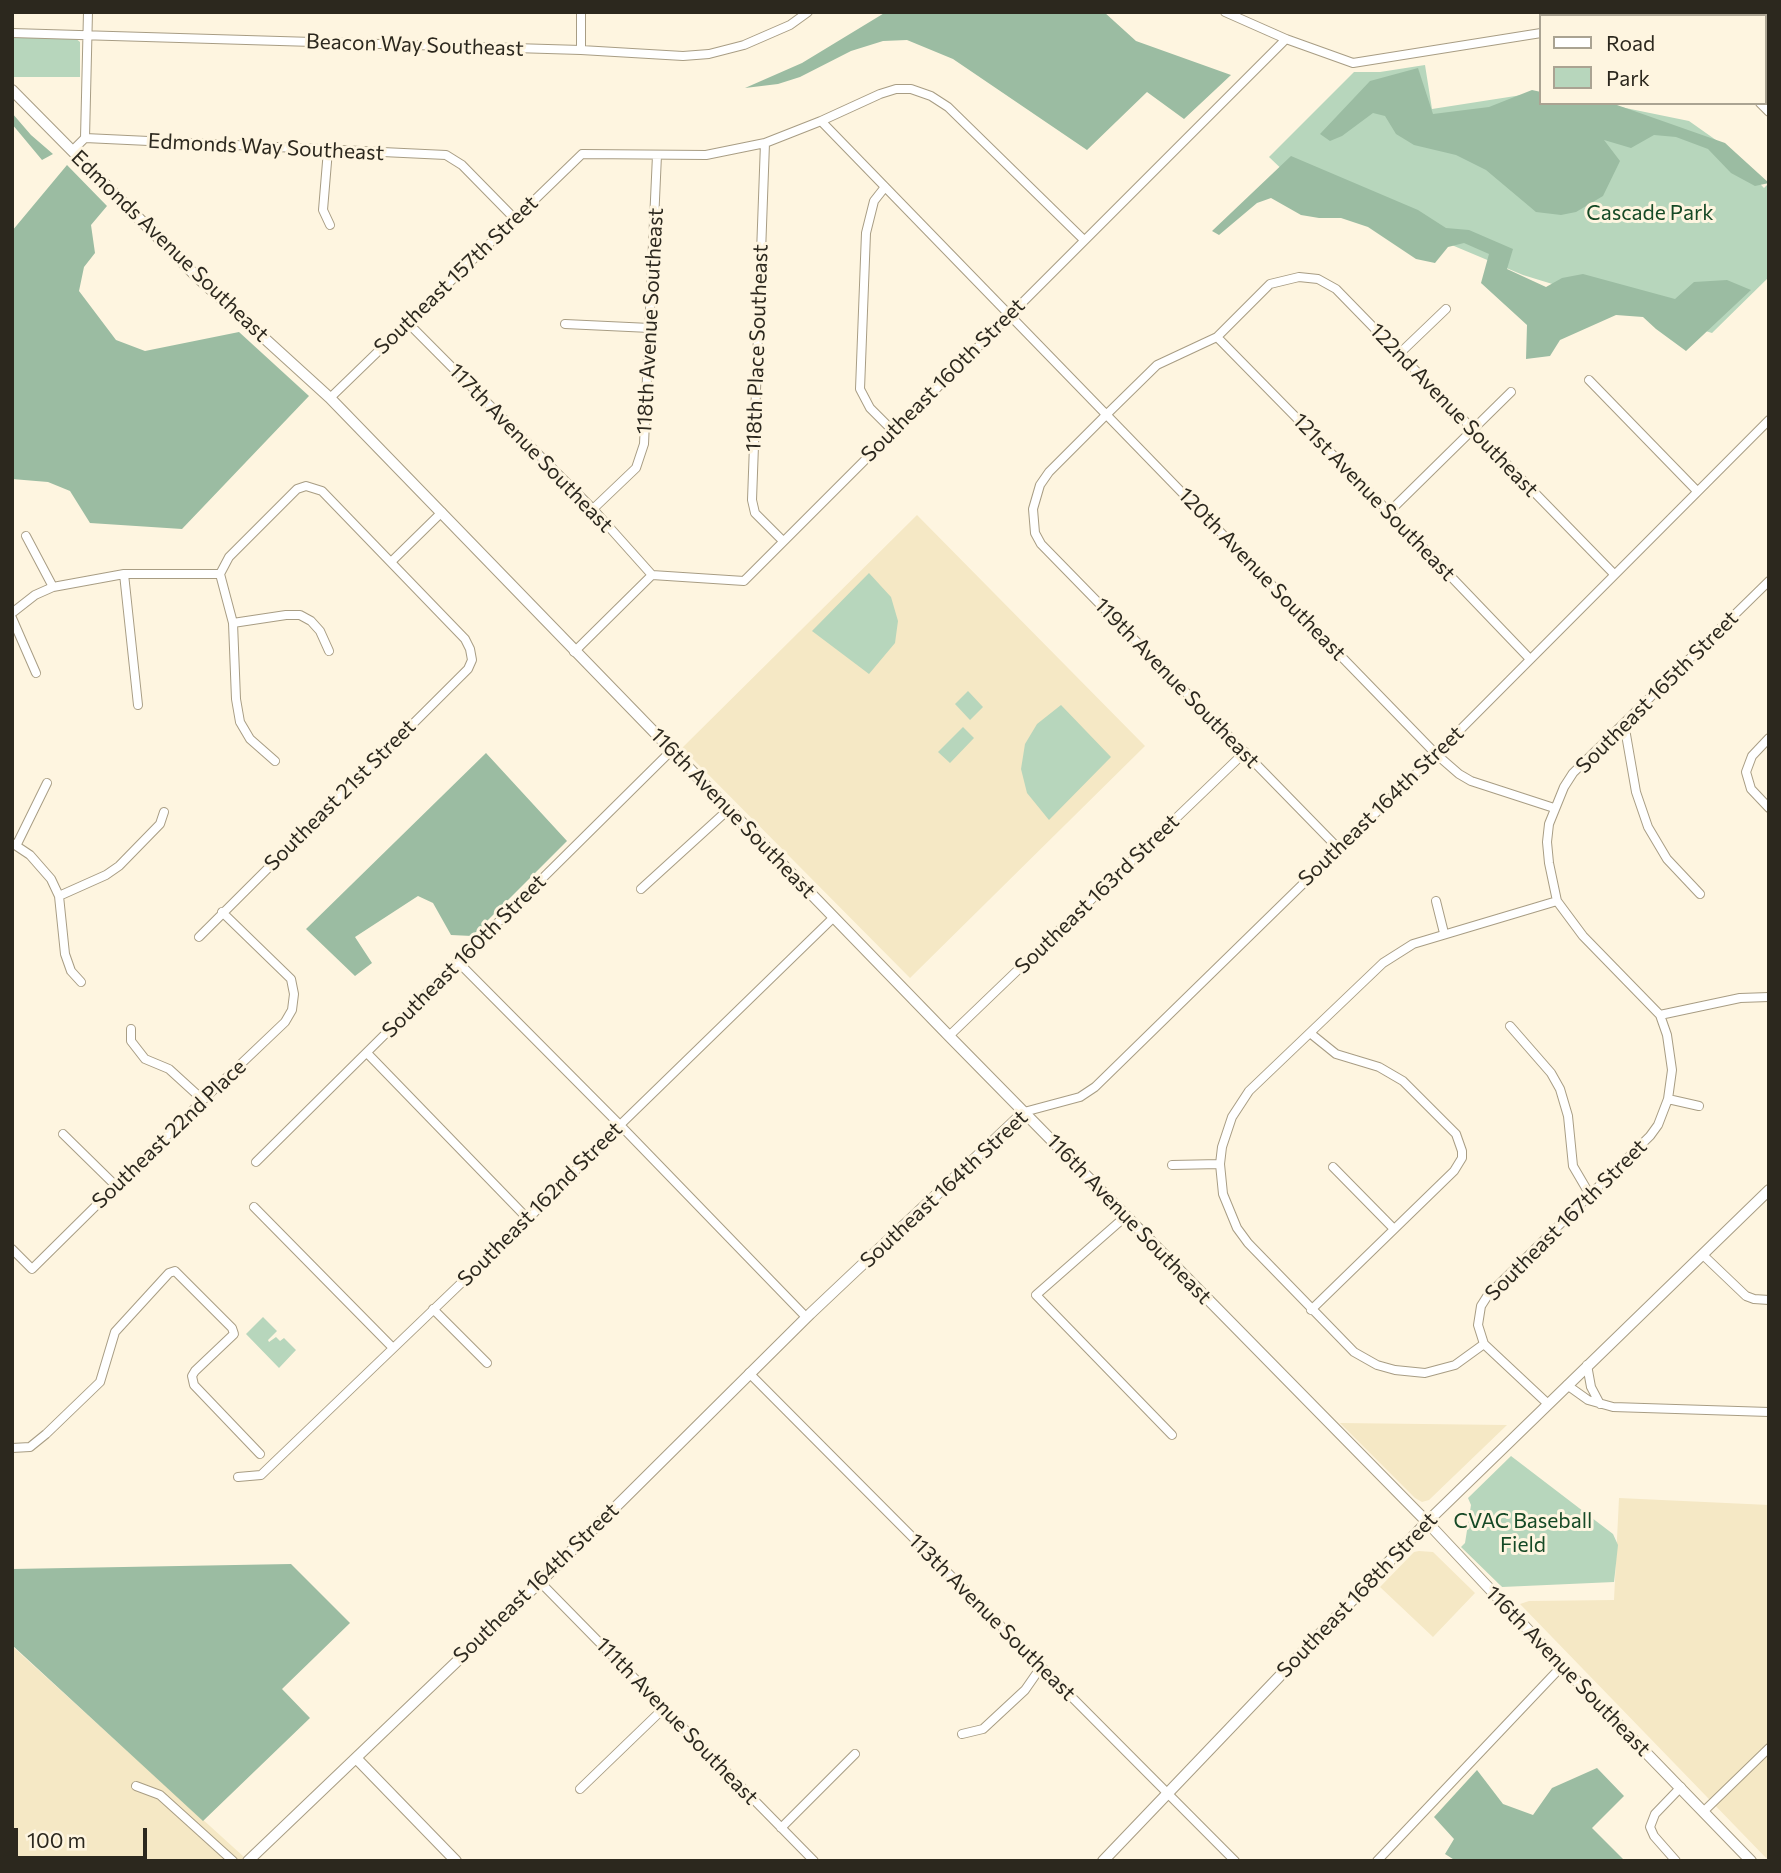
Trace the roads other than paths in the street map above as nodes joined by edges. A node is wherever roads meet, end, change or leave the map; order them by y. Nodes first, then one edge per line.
1 (88, 12) edge
2 (580, 12) edge
3 (808, 12) edge
4 (1225, 12) edge
5 (12, 33) edge
6 (1540, 33) edge
7 (88, 36) junction
8 (1286, 39) junction
9 (581, 50) junction
10 (12, 90) edge
11 (821, 121) junction
12 (85, 138) junction
13 (765, 143) junction
14 (328, 150) junction
15 (72, 151) junction
16 (657, 155) junction
17 (885, 187) junction
18 (514, 218) junction
19 (330, 225) dead end
20 (1084, 240) junction
21 (1446, 309) dead end
22 (1009, 315) junction
23 (408, 323) junction
24 (565, 324) dead end
25 (650, 328) junction
26 (1217, 337) junction
27 (1399, 354) junction
28 (1588, 380) dead end
29 (1511, 392) dead end
30 (330, 398) junction
31 (1107, 414) junction
32 (1769, 420) edge
33 (1473, 429) junction
34 (893, 430) junction
35 (1697, 491) junction
36 (593, 509) junction
37 (442, 512) junction
38 (1389, 512) junction
39 (26, 536) dead end
40 (783, 541) junction
41 (392, 561) junction
42 (124, 574) junction
43 (1614, 574) junction
44 (220, 575) junction
45 (652, 575) junction
46 (1769, 582) edge
47 (53, 587) junction
48 (12, 616) edge
49 (233, 623) junction
50 (329, 651) dead end
51 (574, 652) junction
52 (1529, 658) junction
53 (36, 673) dead end
54 (138, 705) dead end
55 (1624, 723) junction
56 (1769, 738) edge
57 (672, 750) junction
58 (1245, 752) junction
59 (1436, 754) junction
60 (275, 761) dead end
61 (47, 783) dead end
62 (1554, 808) junction
63 (1769, 808) edge
64 (729, 809) junction
65 (164, 812) dead end
66 (15, 844) edge
67 (1338, 848) junction
68 (641, 889) dead end
69 (1700, 894) dead end
70 (58, 896) junction
71 (1436, 901) dead end
72 (1557, 901) junction
73 (222, 912) junction
74 (834, 917) junction
75 (1444, 933) junction
76 (198, 937) dead end
77 (457, 961) junction
78 (81, 982) dead end
79 (1769, 997) edge
80 (1660, 1015) junction
81 (1510, 1026) dead end
82 (131, 1029) dead end
83 (1310, 1033) junction
84 (949, 1036) junction
85 (367, 1053) junction
86 (1668, 1099) junction
87 (202, 1100) junction
88 (1699, 1106) dead end
89 (1024, 1112) junction
90 (620, 1125) junction
91 (63, 1134) dead end
92 (256, 1162) dead end
93 (1220, 1164) junction
94 (1172, 1165) dead end
95 (1333, 1167) dead end
96 (115, 1185) junction
97 (1769, 1190) edge
98 (1590, 1195) junction
99 (254, 1207) dead end
100 (1126, 1216) junction
101 (528, 1219) junction
102 (1394, 1229) junction
103 (12, 1249) edge
104 (1703, 1255) junction
105 (1769, 1300) edge
106 (433, 1309) junction
107 (1311, 1310) junction
108 (806, 1317) junction
109 (1485, 1344) junction
110 (393, 1348) junction
111 (487, 1363) dead end
112 (1587, 1365) junction
113 (749, 1373) junction
114 (1567, 1385) junction
115 (1547, 1404) junction
116 (1600, 1404) junction
117 (1769, 1412) edge
118 (1171, 1435) dead end
119 (12, 1448) edge
120 (260, 1454) dead end
121 (239, 1477) dead end
122 (1427, 1522) junction
123 (540, 1581) junction
124 (1562, 1666) junction
125 (1041, 1667) junction
126 (664, 1707) junction
127 (962, 1734) dead end
128 (1769, 1748) edge
129 (855, 1754) dead end
130 (356, 1758) junction
131 (136, 1786) dead end
132 (1681, 1787) junction
133 (580, 1789) dead end
134 (1167, 1793) junction
135 (1704, 1811) junction
136 (782, 1828) junction
137 (233, 1861) edge
138 (248, 1861) edge
139 (456, 1861) edge
140 (814, 1861) edge
141 (1103, 1861) edge
142 (1235, 1861) edge
143 (1377, 1861) edge
144 (1676, 1861) edge
145 (1751, 1861) edge

1 - 7 street
2 - 9 street
3 - 9 street, Beacon Way Southeast
4 - 8 street
5 - 7 street, Beacon Way Southeast
6 - 8 street
7 - 9 street, Beacon Way Southeast
7 - 12 street
8 - 20 street, Southeast 160th Street
10 - 15 street, Edmonds Avenue Southeast
11 - 13 street
11 - 17 street, 120th Avenue Southeast
11 - 20 street
12 - 14 street, Edmonds Way Southeast
12 - 15 street
13 - 16 street
13 - 40 street, 118th Place Southeast
14 - 18 street, Edmonds Way Southeast
14 - 19 street
15 - 30 street, Edmonds Avenue Southeast
16 - 18 street, Southeast 157th Street
16 - 25 street, 118th Avenue Southeast
17 - 22 street, 120th Avenue Southeast
17 - 34 street
18 - 23 street, Southeast 157th Street
20 - 22 street, Southeast 160th Street
21 - 27 street
22 - 31 street, 120th Avenue Southeast
22 - 34 street, Southeast 160th Street
23 - 30 street, Southeast 157th Street
23 - 36 street, 117th Avenue Southeast
24 - 25 street
25 - 36 street, 118th Avenue Southeast
26 - 27 street, 122nd Avenue Southeast
26 - 31 street
26 - 38 street, 121st Avenue Southeast
27 - 33 street, 122nd Avenue Southeast
28 - 35 street
29 - 33 street
30 - 37 street, 116th Avenue Southeast
31 - 58 street, 119th Avenue Southeast
31 - 59 street, 120th Avenue Southeast
32 - 35 street, Southeast 164th Street
33 - 38 street
33 - 43 street, 122nd Avenue Southeast
34 - 40 street, Southeast 160th Street
35 - 43 street, Southeast 164th Street
36 - 45 street, 117th Avenue Southeast
37 - 41 street
37 - 51 street, 116th Avenue Southeast
38 - 52 street, 121st Avenue Southeast
39 - 47 street
40 - 45 street, Southeast 160th Street
41 - 44 street
41 - 73 street, Southeast 21st Street
42 - 44 street
42 - 47 street
42 - 54 street
43 - 52 street, Southeast 164th Street
44 - 49 street
45 - 51 street
46 - 55 street, Southeast 165th Street
47 - 48 street
48 - 53 street
49 - 50 street
49 - 60 street
51 - 57 street, 116th Avenue Southeast
52 - 59 street, Southeast 164th Street
55 - 62 street, Southeast 165th Street
55 - 69 street
56 - 63 street
57 - 64 street, 116th Avenue Southeast
57 - 77 street, Southeast 160th Street
58 - 67 street, 119th Avenue Southeast
58 - 84 street, Southeast 163rd Street
59 - 62 street, 120th Avenue Southeast
59 - 67 street, Southeast 164th Street
61 - 66 street
62 - 72 street
64 - 68 street
64 - 74 street, 116th Avenue Southeast
65 - 70 street
66 - 70 street
67 - 89 street, Southeast 164th Street
70 - 78 street
71 - 75 street
72 - 75 street
72 - 80 street
73 - 76 street, Southeast 21st Street
73 - 87 street, Southeast 22nd Place
74 - 84 street, 116th Avenue Southeast
74 - 90 street, Southeast 162nd Street
75 - 83 street
77 - 85 street, Southeast 160th Street
77 - 90 street
79 - 80 street
80 - 86 street, Southeast 167th Street
81 - 98 street
82 - 87 street
83 - 93 street
83 - 102 street
84 - 89 street, 116th Avenue Southeast
85 - 92 street, Southeast 160th Street
85 - 101 street
86 - 88 street
86 - 98 street, Southeast 167th Street
87 - 96 street, Southeast 22nd Place
89 - 100 street, 116th Avenue Southeast
89 - 108 street, Southeast 164th Street
90 - 101 street, Southeast 162nd Street
90 - 108 street
91 - 96 street
93 - 94 street
93 - 107 street
95 - 102 street
96 - 103 street, Southeast 22nd Place
97 - 104 street, Southeast 168th Street
98 - 109 street, Southeast 167th Street
99 - 110 street
100 - 118 street
100 - 122 street, 116th Avenue Southeast
101 - 106 street, Southeast 162nd Street
102 - 107 street
104 - 105 street
104 - 112 street, Southeast 168th Street
106 - 110 street, Southeast 162nd Street
106 - 111 street
107 - 109 street
108 - 113 street, Southeast 164th Street
109 - 115 street
110 - 121 street, Southeast 162nd Street
112 - 114 street, Southeast 168th Street
112 - 116 street
113 - 123 street, Southeast 164th Street
113 - 125 street, 113th Avenue Southeast
114 - 115 street, Southeast 168th Street
114 - 116 street
115 - 122 street, Southeast 168th Street
116 - 117 street
119 - 120 street
122 - 124 street, 116th Avenue Southeast
122 - 134 street, Southeast 168th Street
123 - 126 street, 111th Avenue Southeast
123 - 130 street, Southeast 164th Street
124 - 132 street, 116th Avenue Southeast
124 - 143 street
125 - 127 street
125 - 134 street, 113th Avenue Southeast
126 - 133 street
126 - 136 street, 111th Avenue Southeast
128 - 135 street
129 - 136 street
130 - 138 street, Southeast 164th Street
130 - 139 street
131 - 137 street
132 - 135 street, 116th Avenue Southeast
132 - 144 street
134 - 141 street, Southeast 168th Street
134 - 142 street, 113th Avenue Southeast
135 - 145 street, 116th Avenue Southeast
136 - 140 street, 111th Avenue Southeast

